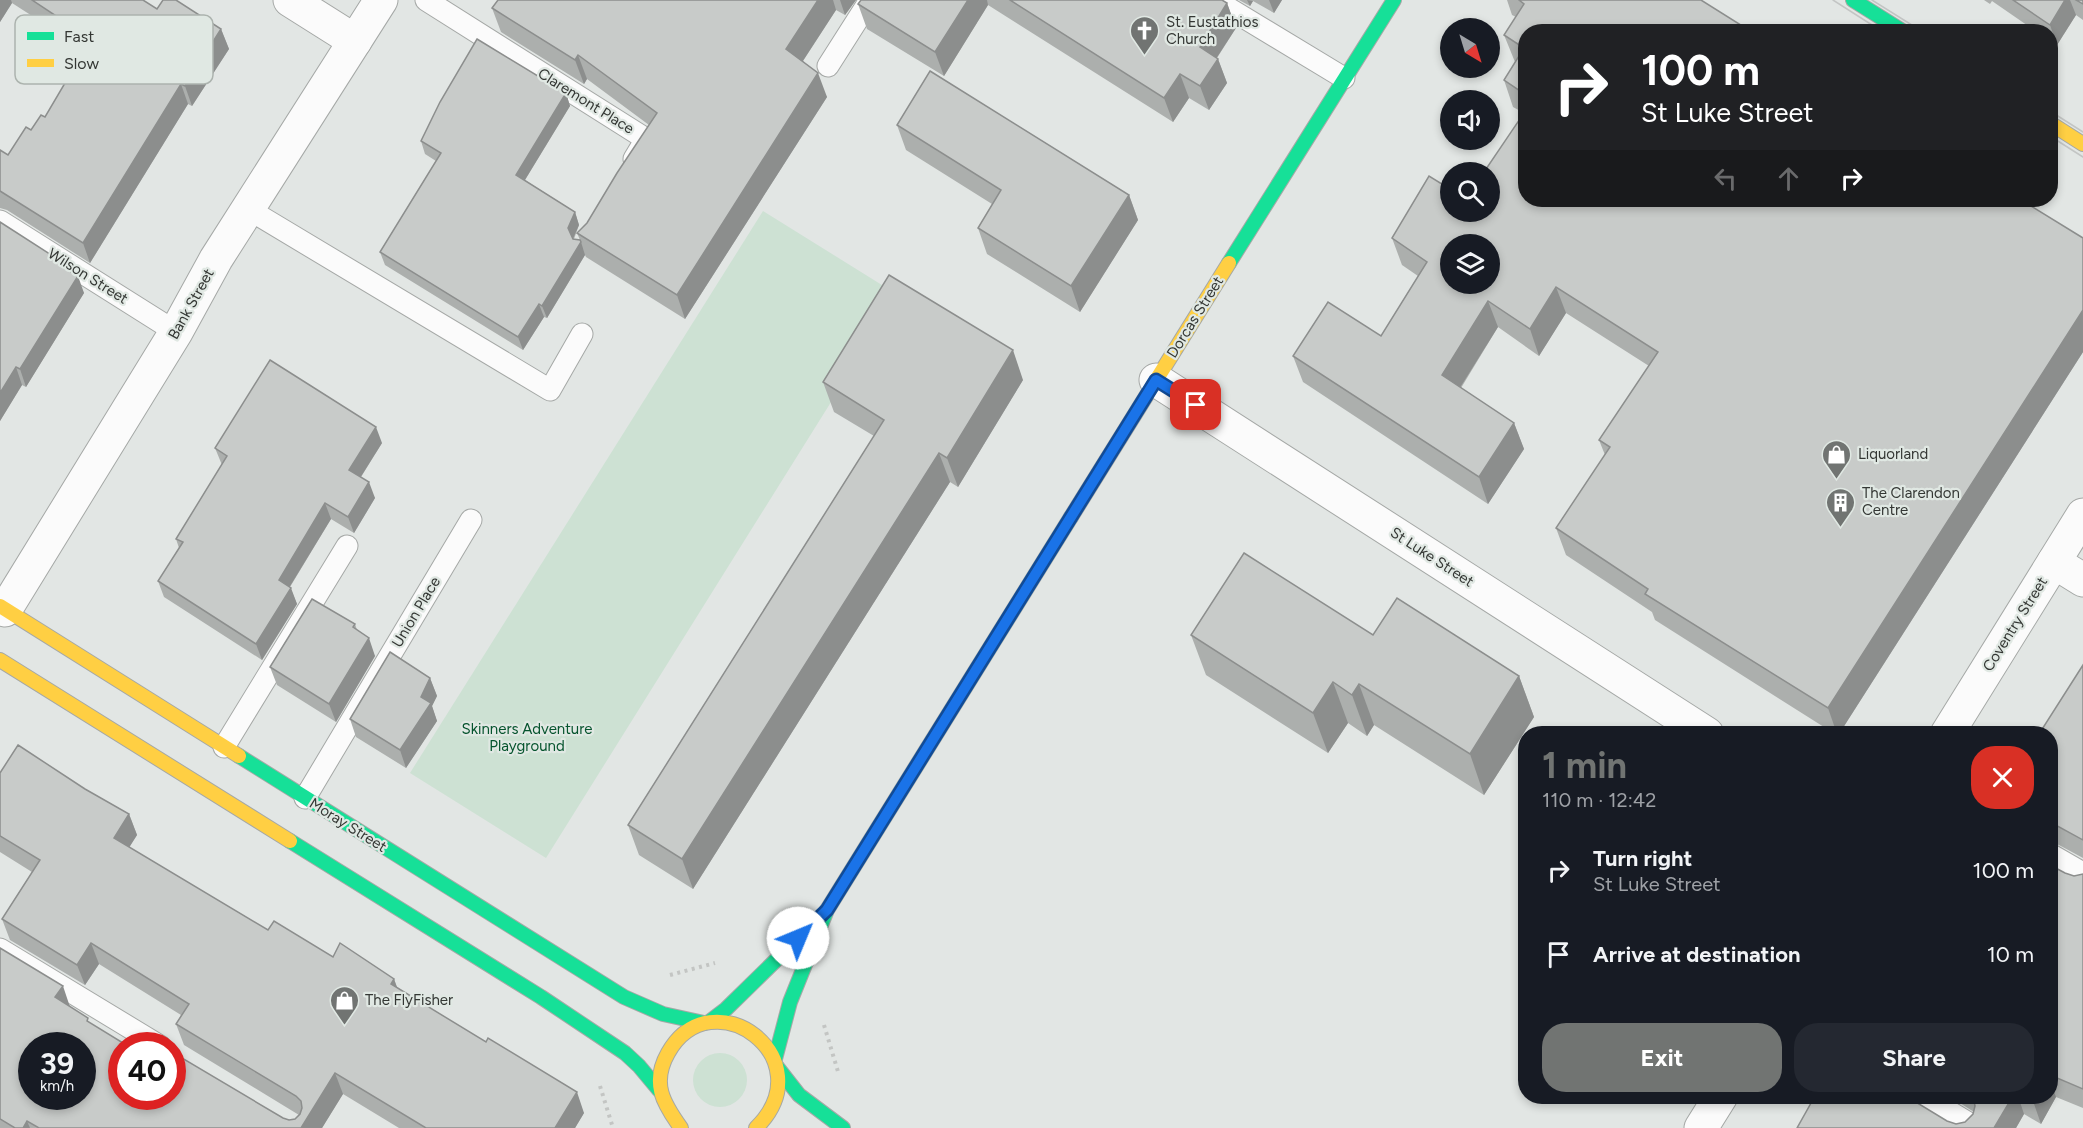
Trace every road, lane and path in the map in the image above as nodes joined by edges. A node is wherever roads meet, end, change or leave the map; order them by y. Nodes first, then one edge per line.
1 (290, 0) edge
2 (381, 0) edge
3 (426, 0) edge
4 (870, 0) edge
5 (1215, 0) edge
6 (1394, 0) edge
7 (1853, 0) edge
8 (1891, 24) edge
9 (355, 40) junction
10 (828, 66) dead end
11 (1344, 78) junction
12 (2058, 128) edge
13 (2083, 144) edge
14 (622, 180) edge
15 (248, 209) junction
16 (0, 221) edge
17 (176, 332) junction
18 (582, 334) dead end
19 (1156, 380) junction
20 (2083, 515) edge
21 (471, 520) dead end
22 (347, 546) dead end
23 (2054, 562) junction
24 (2083, 580) edge
25 (3, 608) edge
26 (0, 660) edge
27 (1695, 726) edge
28 (1952, 726) edge
29 (224, 747) junction
30 (305, 798) junction
31 (2058, 865) edge
32 (2082, 878) edge
33 (827, 910) junction
34 (0, 949) edge
35 (707, 1023) junction
36 (137, 1032) edge
37 (776, 1063) junction
38 (660, 1093) junction
39 (1716, 1104) edge
40 (1925, 1104) edge
41 (660, 1122) dead end
42 (681, 1128) edge
43 (756, 1128) edge
44 (843, 1128) edge
45 (1701, 1128) edge
46 (1965, 1128) edge

1 - 9 street
2 - 9 street, Bank Street
3 - 14 lane, Claremont Place
4 - 10 lane
5 - 11 lane
6 - 11 street, Dorcas Street
7 - 8 street
9 - 15 street, Bank Street
11 - 19 street, Dorcas Street
12 - 13 street
15 - 17 street, Bank Street
15 - 18 lane
16 - 17 lane, Wilson Street
17 - 25 street, Bank Street
19 - 27 street, St Luke Street
19 - 33 street, Dorcas Street
20 - 23 street, Coventry Street
21 - 30 lane, Union Place
22 - 29 lane
23 - 24 street
23 - 28 street, Coventry Street
25 - 29 street, Moray Street
26 - 38 street
29 - 30 street, Moray Street
30 - 35 street, Moray Street
31 - 32 street
33 - 35 street, Dorcas Street
33 - 37 street, Dorcas Street
34 - 36 lane
35 - 37 street, Moray Street
35 - 38 street, Dorcas Street
37 - 43 street, Dorcas Street
37 - 44 street
38 - 41 street
38 - 42 street
39 - 45 street
40 - 46 street

